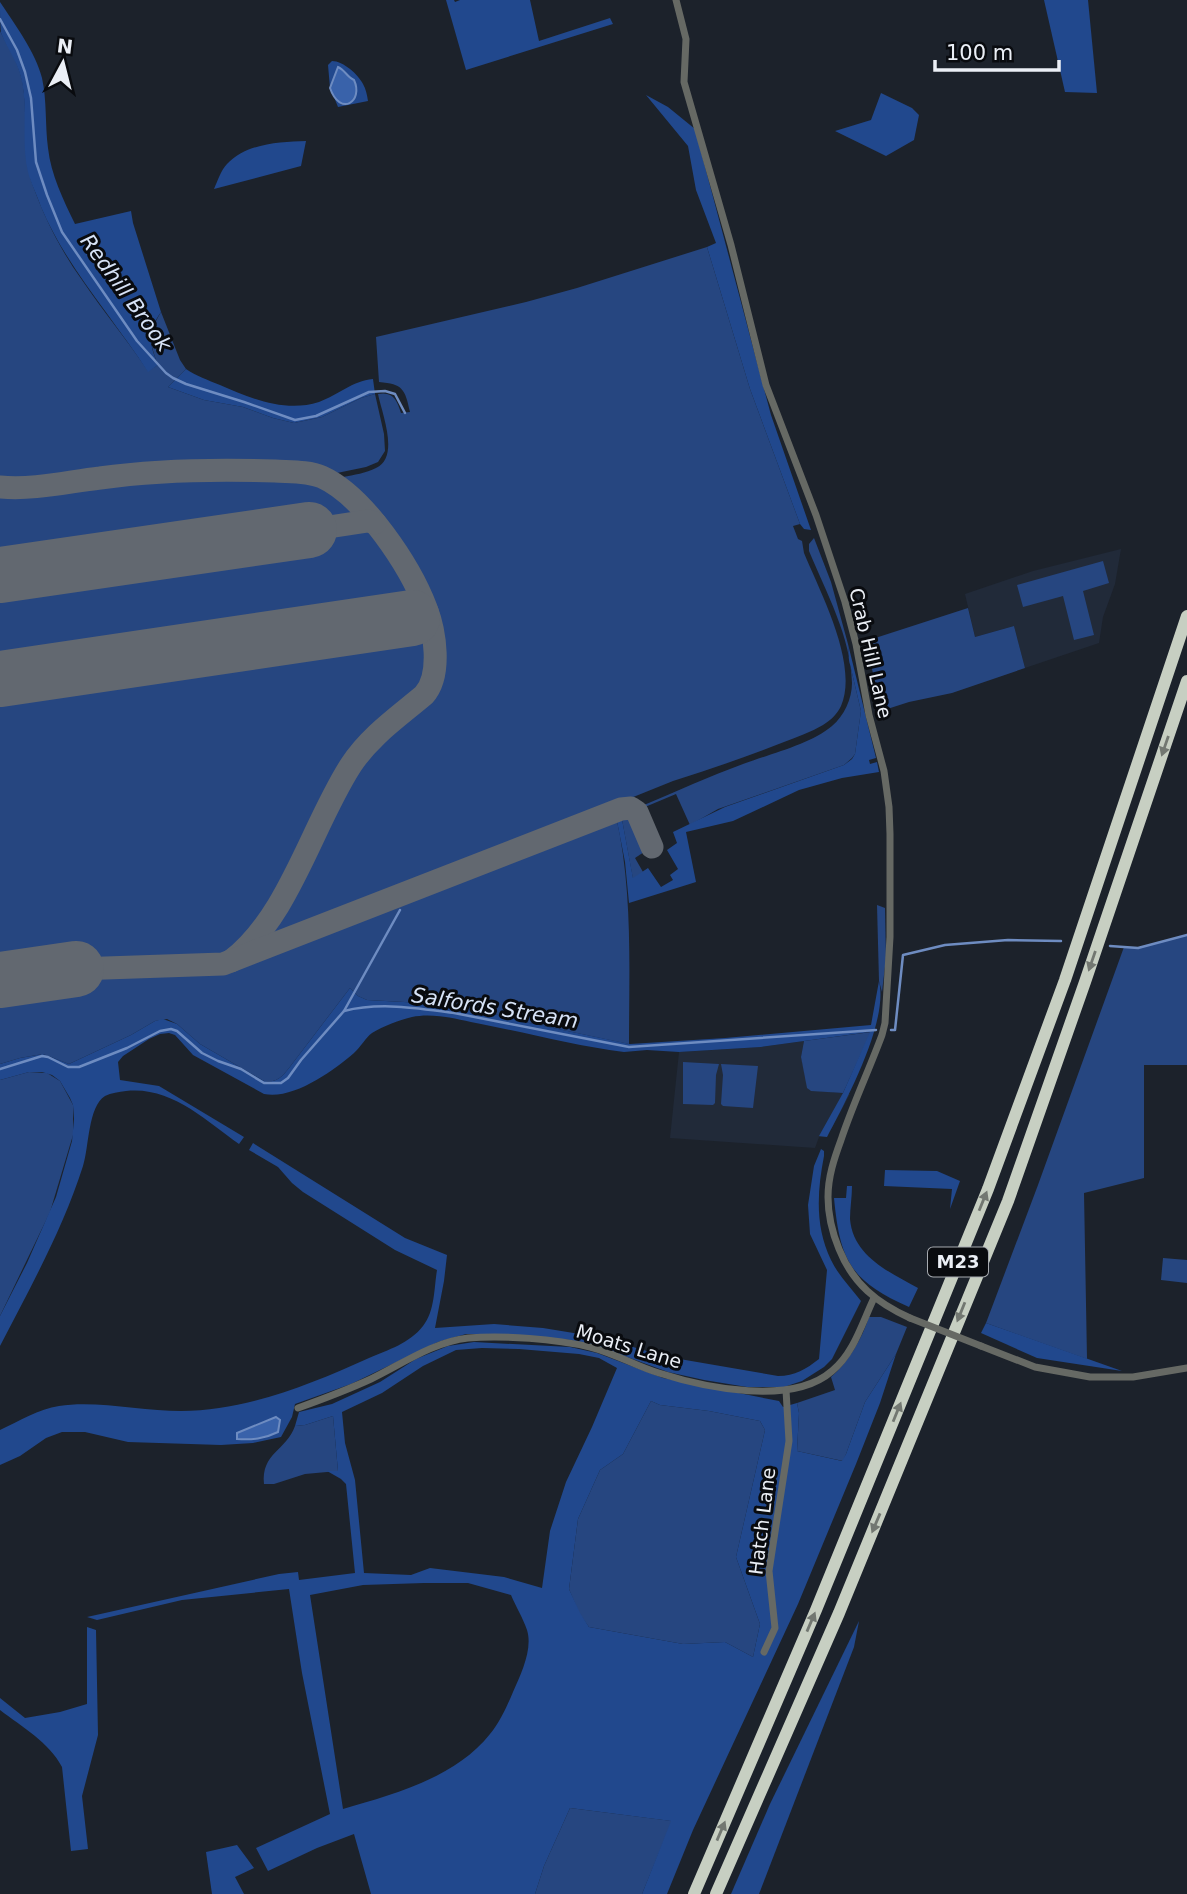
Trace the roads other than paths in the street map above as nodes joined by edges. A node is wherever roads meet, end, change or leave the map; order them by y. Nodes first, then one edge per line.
1 (676, 0) edge
2 (1187, 617) edge
3 (1187, 681) edge
4 (874, 1298) junction
5 (1187, 1368) edge
6 (786, 1390) junction
7 (298, 1408) dead end
8 (764, 1653) dead end
9 (694, 1894) edge
10 (716, 1894) edge

1 - 4 street, Crab Hill Lane
9 -> 2 highway, M23
3 -> 10 highway, M23
4 - 5 street, Crab Hill Lane, bridge
4 - 6 street, Moats Lane
6 - 7 street, Moats Lane
6 - 8 street, Hatch Lane

